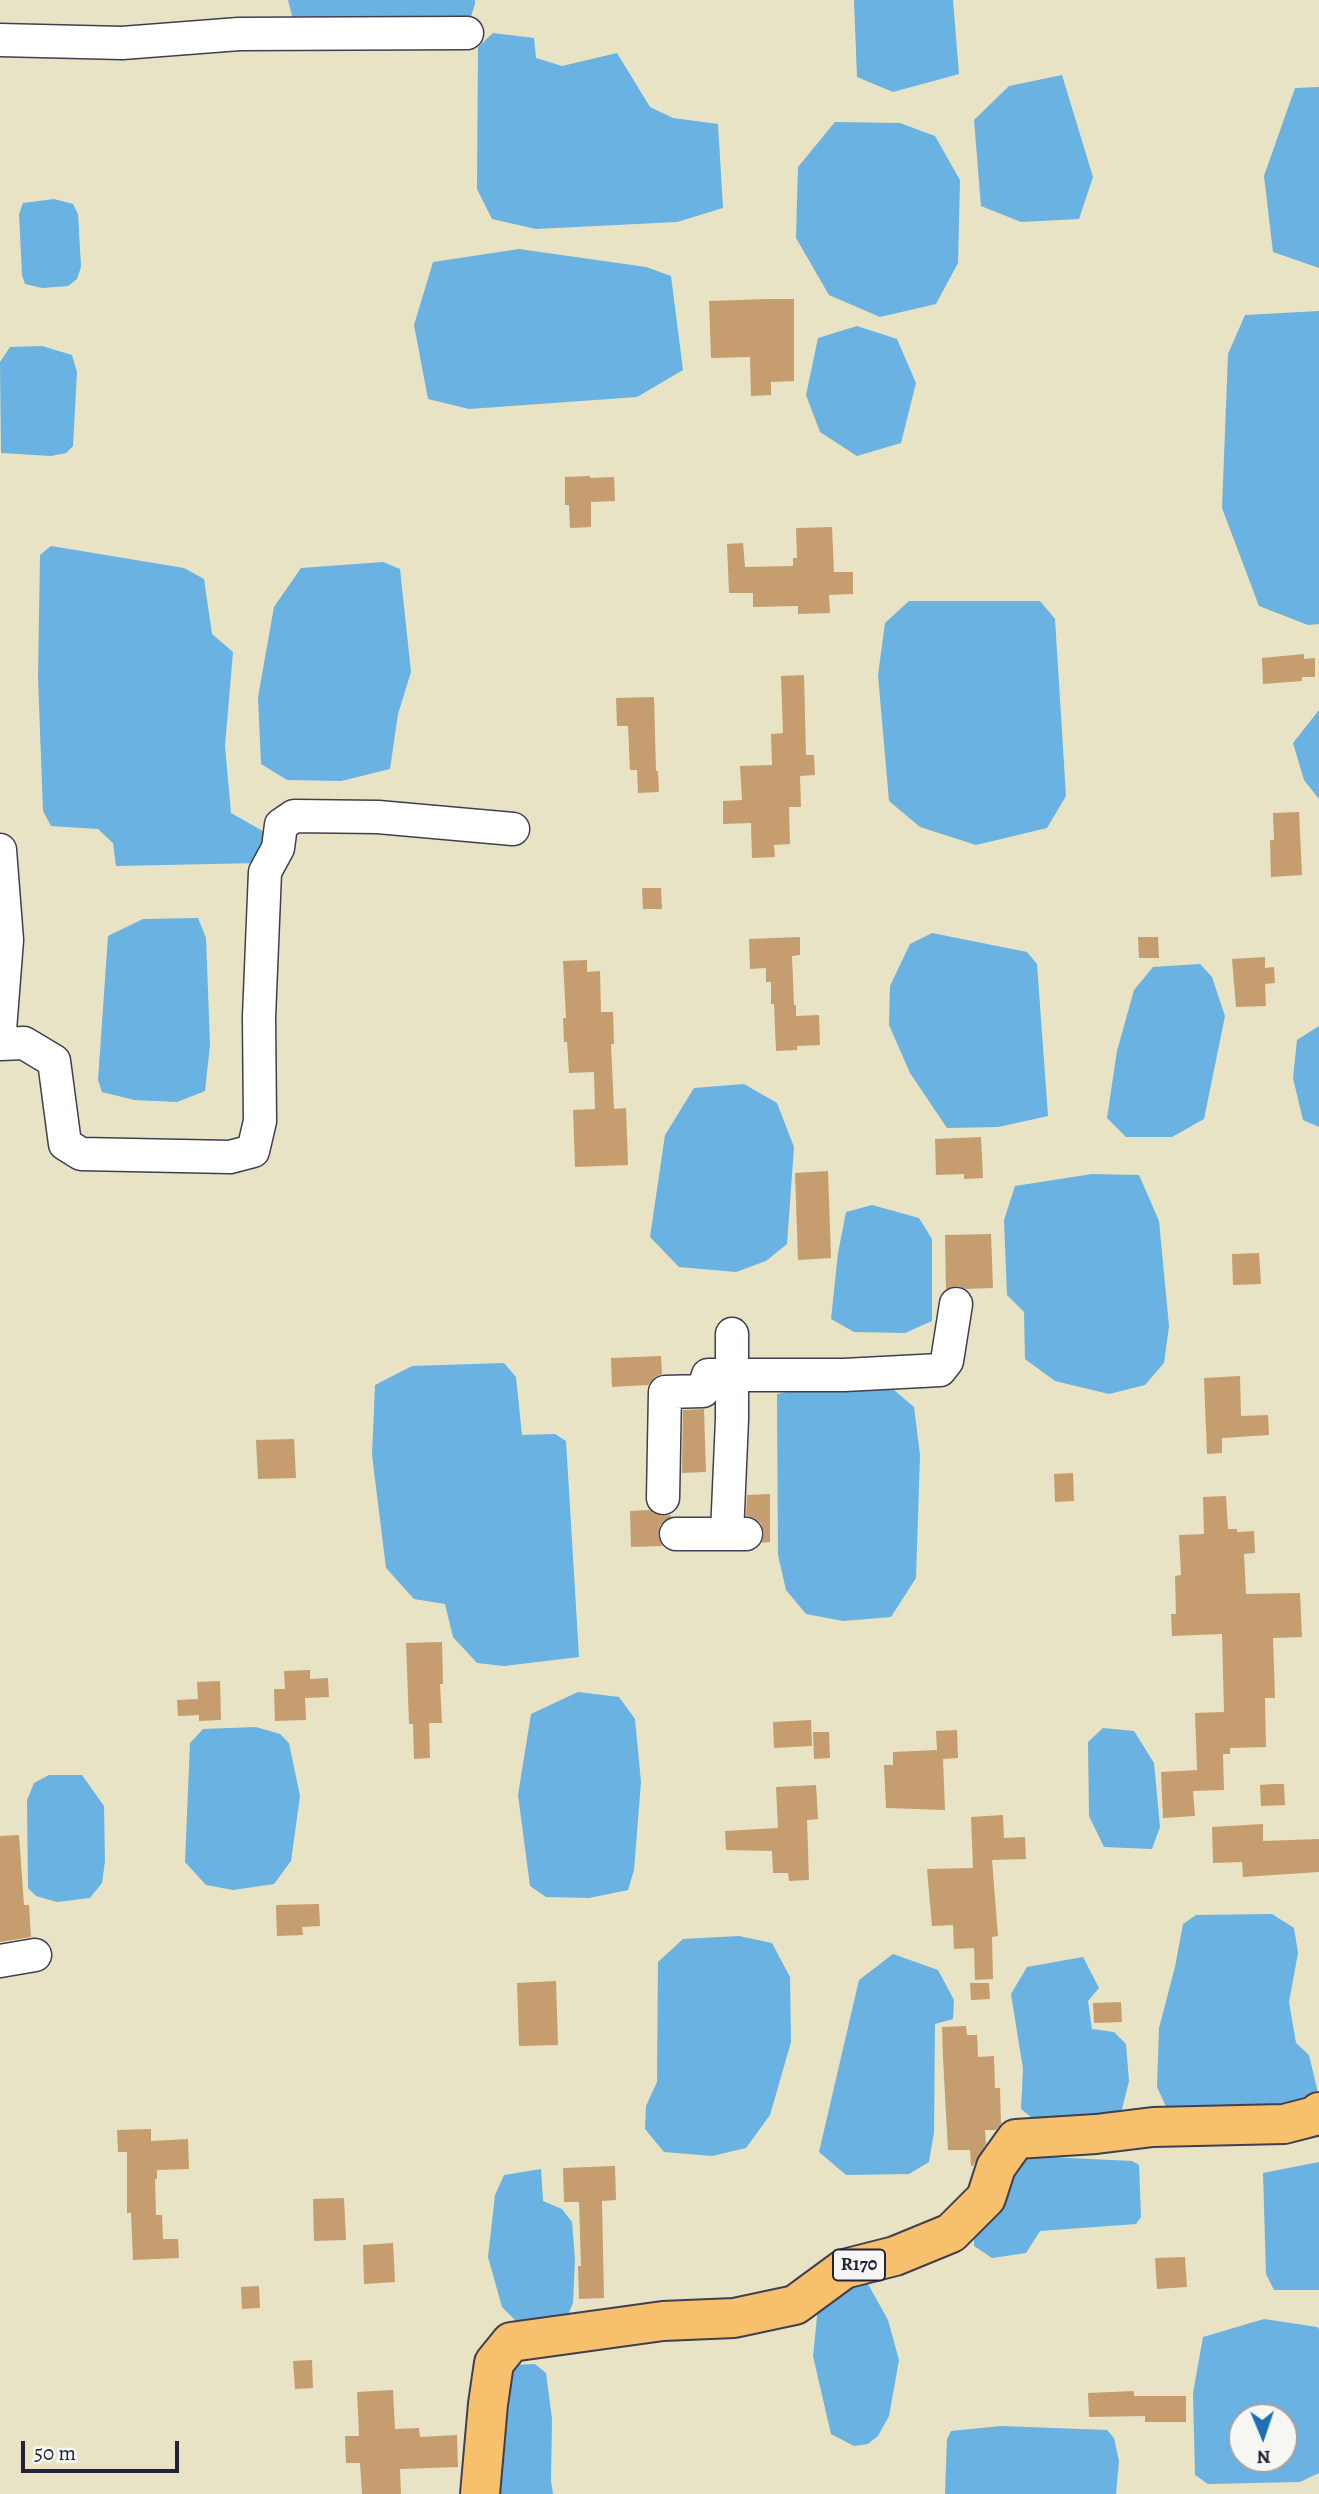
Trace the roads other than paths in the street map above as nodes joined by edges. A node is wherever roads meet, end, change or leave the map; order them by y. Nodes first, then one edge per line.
1 (467, 33) dead end
2 (0, 40) edge
3 (513, 829) dead end
4 (0, 850) edge
5 (0, 1030) edge
6 (0, 1044) edge
7 (956, 1304) dead end
8 (732, 1335) dead end
9 (732, 1374) junction
10 (663, 1498) dead end
11 (676, 1534) dead end
12 (35, 1955) dead end
13 (0, 1961) edge
14 (1319, 2112) edge
15 (480, 2494) edge

1 - 2 street
3 - 6 street
4 - 5 street
7 - 9 street
8 - 9 street
9 - 10 street
9 - 11 street
12 - 13 street
14 - 15 main road, R170

